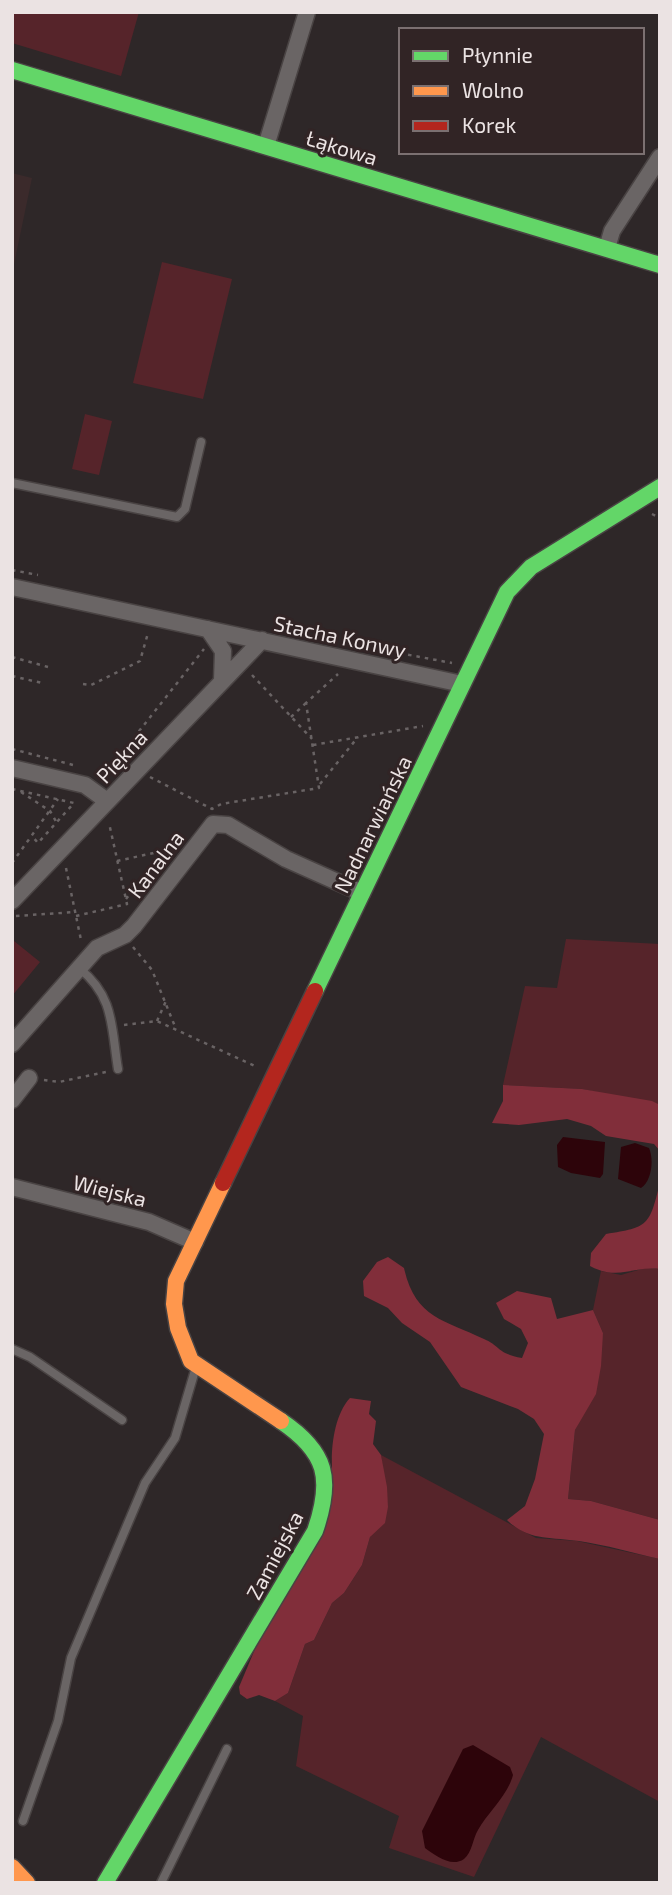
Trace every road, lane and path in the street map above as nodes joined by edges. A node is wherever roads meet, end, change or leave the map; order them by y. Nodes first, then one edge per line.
1 (307, 12) edge
2 (12, 71) edge
3 (266, 146) junction
4 (660, 158) edge
5 (607, 248) junction
6 (660, 265) edge
7 (201, 442) dead end
8 (12, 484) edge
9 (660, 487) edge
10 (12, 587) edge
11 (210, 631) junction
12 (148, 633) dead end
13 (261, 640) junction
14 (12, 657) edge
15 (48, 667) dead end
16 (247, 670) dead end
17 (331, 673) dead end
18 (338, 674) junction
19 (12, 677) edge
20 (350, 677) dead end
21 (222, 680) junction
22 (42, 683) dead end
23 (83, 684) dead end
24 (463, 684) junction
25 (306, 703) junction
26 (291, 717) junction
27 (423, 726) dead end
28 (358, 737) junction
29 (313, 743) junction
30 (12, 749) edge
31 (12, 768) edge
32 (148, 776) dead end
33 (88, 779) junction
34 (319, 785) junction
35 (12, 789) edge
36 (18, 790) junction
37 (58, 799) junction
38 (107, 802) junction
39 (74, 803) junction
40 (212, 810) junction
41 (50, 811) junction
42 (205, 819) dead end
43 (57, 824) junction
44 (101, 824) dead end
45 (32, 836) junction
46 (173, 849) dead end
47 (161, 852) junction
48 (117, 861) junction
49 (65, 862) dead end
50 (12, 863) edge
51 (362, 893) junction
52 (126, 899) junction
53 (13, 908) edge
54 (76, 914) junction
55 (130, 930) junction
56 (92, 954) junction
57 (79, 968) junction
58 (166, 1001) junction
59 (157, 1021) junction
60 (111, 1028) junction
61 (176, 1030) junction
62 (12, 1044) edge
63 (257, 1067) dead end
64 (115, 1069) joint
65 (29, 1078) joint
66 (12, 1100) edge
67 (12, 1187) edge
68 (195, 1242) junction
69 (12, 1349) edge
70 (196, 1367) junction
71 (122, 1420) dead end
72 (227, 1749) dead end
73 (23, 1821) dead end
74 (12, 1867) edge
75 (104, 1881) edge
76 (27, 1883) edge
77 (161, 1883) edge

1 - 3 street
2 - 3 street, Łąkowa
3 - 5 street, Łąkowa
4 - 5 street
5 - 6 street, Łąkowa
7 - 8 lane
9 - 24 street, Nadnarwiańska
10 - 11 street, Stacha Konwy
11 - 13 street, Stacha Konwy
11 - 21 street
11 - 33 path
12 - 23 path
13 - 21 street, Piękna
13 - 24 street, Stacha Konwy
14 - 15 path
16 - 26 path
17 - 18 path
18 - 20 path
18 - 25 path
19 - 22 path
21 - 38 street, Piękna
24 - 51 street, Nadnarwiańska
25 - 26 path
25 - 29 path
26 - 29 path
27 - 28 path
28 - 29 path
28 - 34 path
29 - 34 path
30 - 33 path
31 - 33 street
32 - 40 path
33 - 38 street
33 - 39 path
34 - 40 path
35 - 36 path
36 - 37 path
36 - 41 path
37 - 39 path
37 - 41 path
38 - 53 street, Piękna
39 - 43 path
40 - 42 path
41 - 43 path
41 - 45 path
43 - 45 path
44 - 48 path
45 - 50 path
46 - 47 path
47 - 48 path
47 - 52 path
48 - 52 path
49 - 54 path
51 - 55 street, Kanalna
51 - 68 street, Nadnarwiańska
52 - 54 path
53 - 54 path
54 - 56 path
55 - 56 street, Kanalna
55 - 58 path
56 - 57 street, Kanalna
57 - 60 lane
57 - 62 street, Kanalna
58 - 59 path
58 - 61 path
59 - 60 path
59 - 61 path
60 - 64 lane
61 - 63 path
64 - 65 path
65 - 66 street
67 - 68 street, Wiejska
68 - 70 street, Zamiejska
69 - 71 lane
70 - 73 lane
70 - 75 street, Zamiejska
72 - 77 lane
74 - 76 street

